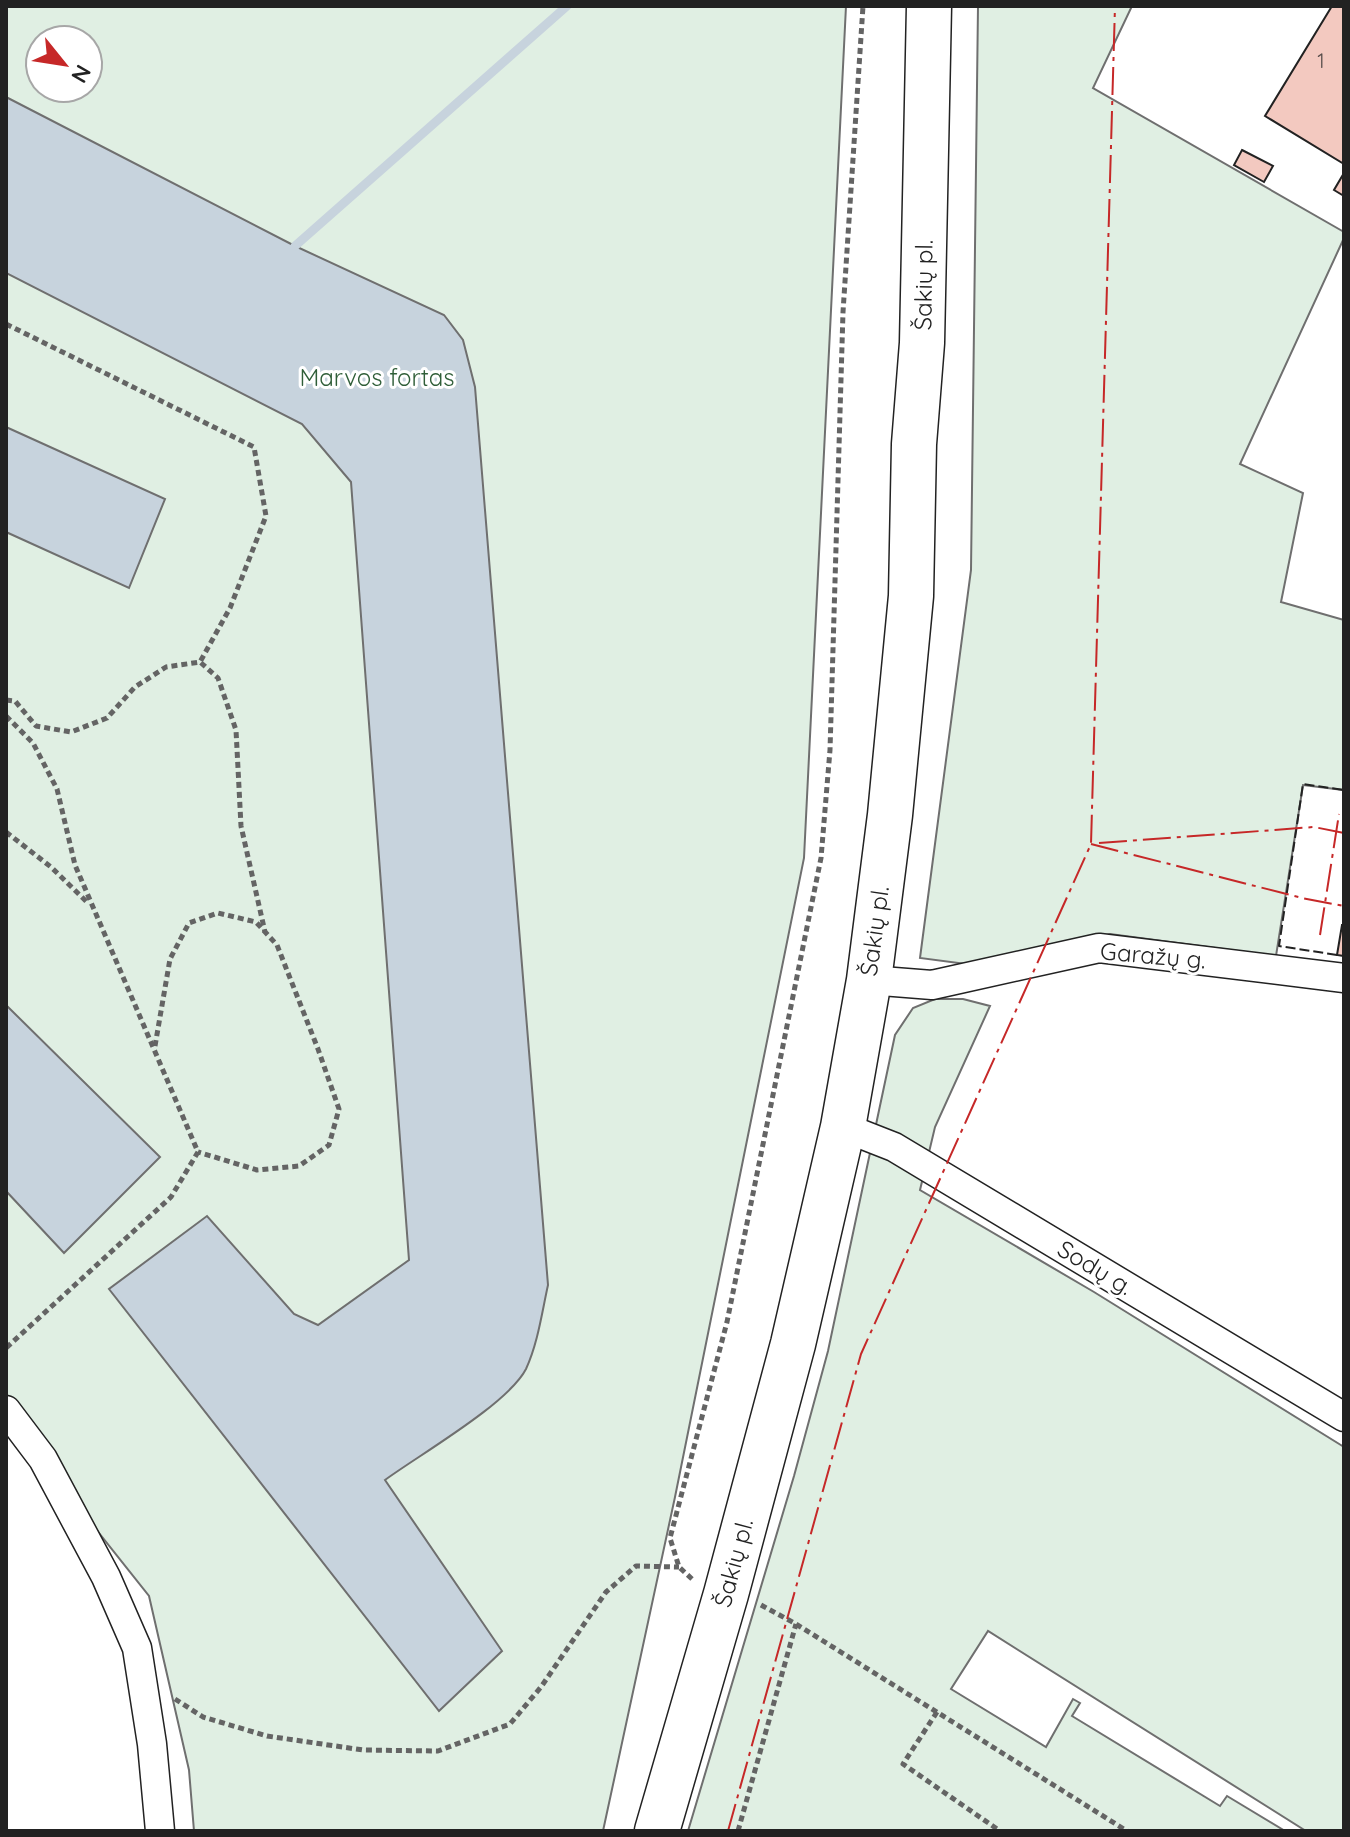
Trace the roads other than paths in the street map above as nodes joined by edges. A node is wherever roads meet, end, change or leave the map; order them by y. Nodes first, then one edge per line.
1 (929, 6) edge
2 (1344, 978) edge
3 (869, 980) junction
4 (843, 1127) junction
5 (6, 1410) edge
6 (1344, 1417) edge
7 (160, 1831) edge
8 (657, 1831) edge

1 - 3 main road, Šakių pl.
2 - 3 street, Garažų g.
3 - 4 main road, Šakių pl.
4 - 6 street, Sodų g.
4 - 8 main road, Šakių pl.
5 - 7 street

